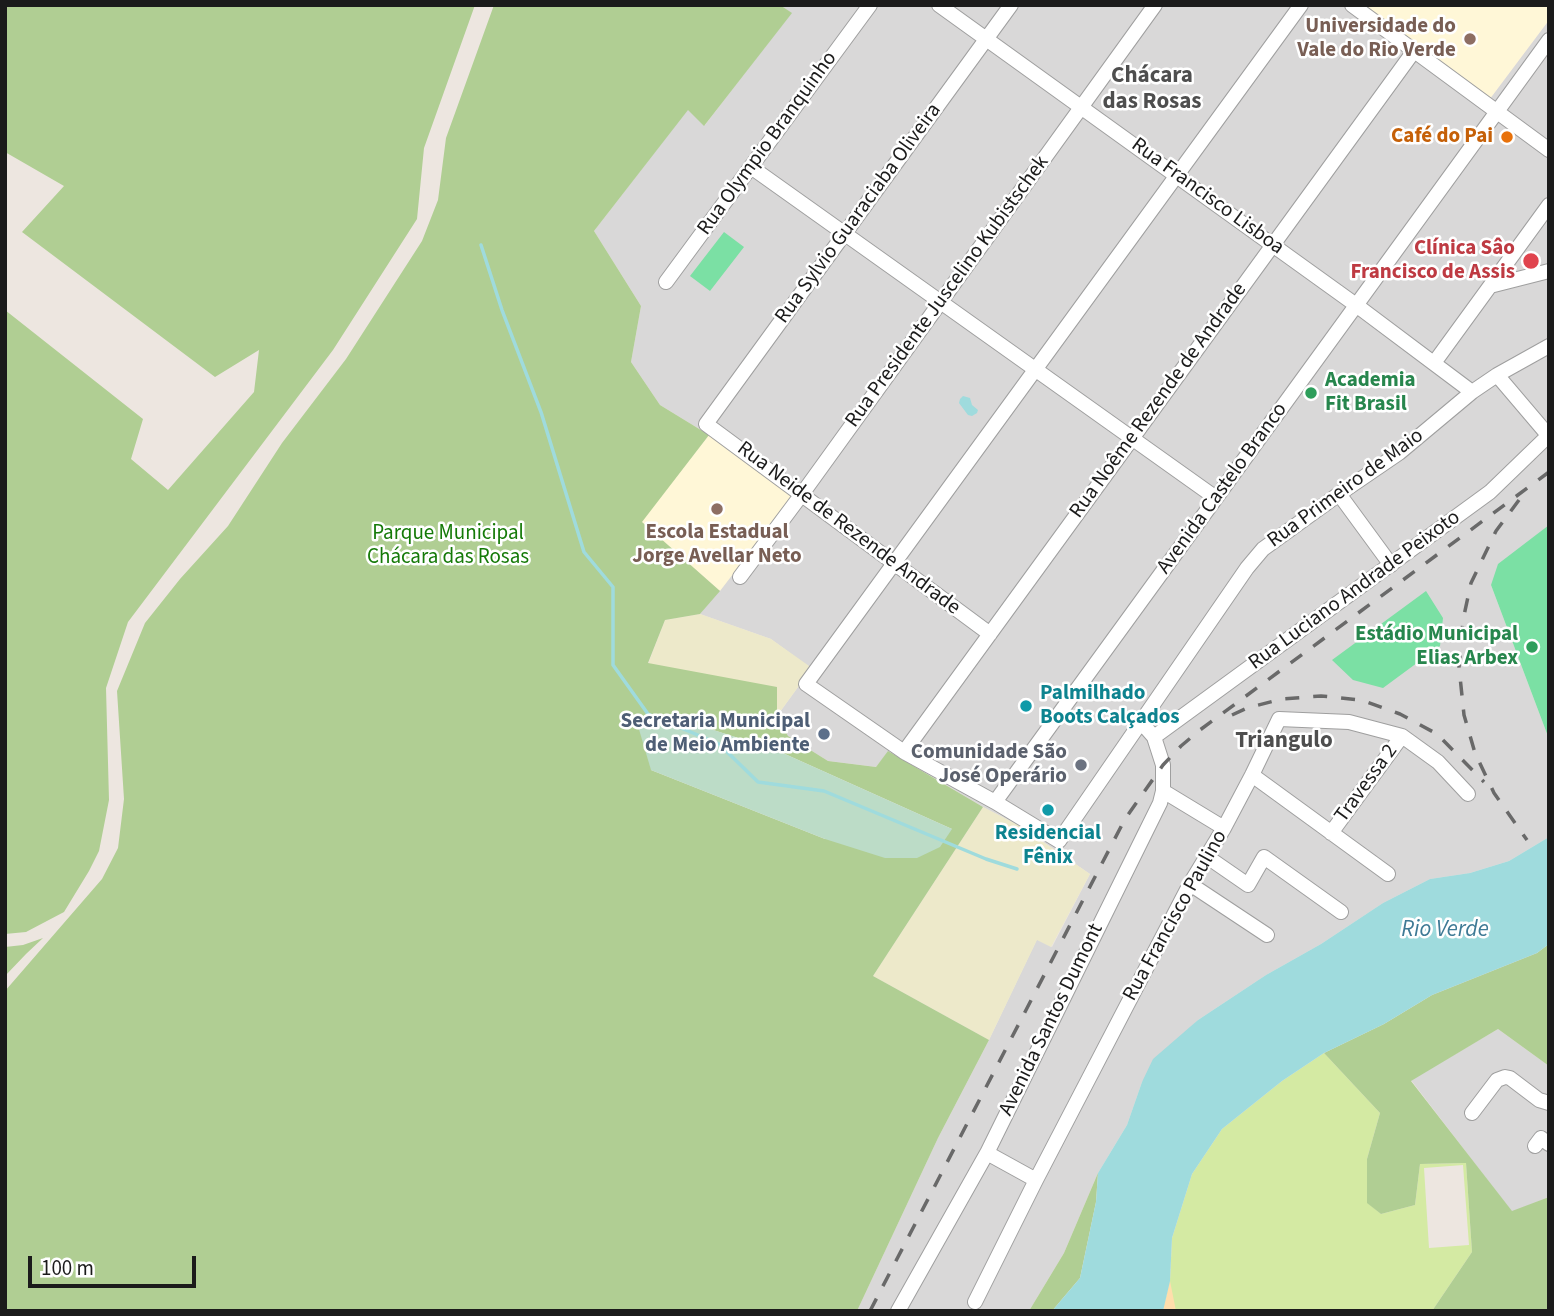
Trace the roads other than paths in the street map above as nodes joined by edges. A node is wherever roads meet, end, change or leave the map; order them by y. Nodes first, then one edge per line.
1 (870, 5) edge
2 (939, 5) edge
3 (1011, 5) edge
4 (1155, 5) edge
5 (1301, 5) edge
6 (1352, 5) edge
7 (986, 39) junction
8 (1549, 40) edge
9 (1414, 51) junction
10 (1081, 107) junction
11 (1497, 112) junction
12 (1549, 150) edge
13 (751, 167) junction
14 (1177, 176) junction
15 (1549, 205) edge
16 (845, 234) junction
17 (1273, 245) junction
18 (1507, 263) junction
19 (1549, 271) edge
20 (1525, 277) junction
21 (666, 282) dead end
22 (1490, 286) junction
23 (941, 302) junction
24 (1356, 305) junction
25 (1549, 346) edge
26 (1434, 363) junction
27 (1036, 369) junction
28 (1497, 375) junction
29 (1472, 392) junction
30 (706, 424) joint
31 (1548, 435) edge
32 (1133, 438) junction
33 (802, 494) junction
34 (1339, 494) junction
35 (1216, 498) junction
36 (895, 563) junction
37 (1391, 565) junction
38 (740, 578) dead end
39 (990, 634) junction
40 (1140, 723) junction
41 (1402, 736) junction
42 (1154, 737) junction
43 (904, 752) junction
44 (1252, 775) junction
45 (1163, 791) junction
46 (1468, 794) dead end
47 (995, 802) junction
48 (1224, 828) junction
49 (1331, 833) junction
50 (1206, 856) junction
51 (1388, 874) dead end
52 (1190, 884) junction
53 (1341, 912) dead end
54 (1267, 934) dead end
55 (1549, 1103) edge
56 (1472, 1113) dead end
57 (987, 1153) junction
58 (1036, 1180) junction
59 (975, 1302) dead end
60 (898, 1311) edge

1 - 13 street, Rua Olympio Branquinho
2 - 7 street, Rua Francisco Lisboa
3 - 7 street, Rua Sylvio Guaraciaba Oliveira
4 - 10 street, Rua Presidente Juscelino Kubistschek
5 - 14 street
6 - 9 street
7 - 10 street, Rua Francisco Lisboa
7 - 16 street, Rua Sylvio Guaraciaba Oliveira
8 - 11 street, Avenida Castelo Branco
9 - 11 street
9 - 17 street, Rua Noême Rezende de Andrade
10 - 14 street, Rua Francisco Lisboa
10 - 23 street, Rua Presidente Juscelino Kubistschek
11 - 12 street
11 - 24 street, Avenida Castelo Branco
13 - 16 street
13 - 21 street, Rua Olympio Branquinho
14 - 17 street, Rua Francisco Lisboa
14 - 27 street
15 - 18 street
16 - 23 street
16 - 30 street, Rua Sylvio Guaraciaba Oliveira
17 - 24 street, Rua Francisco Lisboa
17 - 32 street, Rua Noême Rezende de Andrade
18 - 20 street
18 - 22 street
19 - 20 street
20 - 22 street
22 - 26 street
23 - 27 street
23 - 33 street, Rua Presidente Juscelino Kubistschek
24 - 26 street, Rua Francisco Lisboa
24 - 35 street, Avenida Castelo Branco
25 - 28 street, Rua Primeiro de Maio
26 - 29 street, Rua Francisco Lisboa
27 - 32 street
27 - 36 street
28 - 29 street, Rua Primeiro de Maio
28 - 31 street
29 - 34 street, Rua Primeiro de Maio
30 - 33 street, Rua Neide de Rezende Andrade
31 - 37 street, Rua Luciano Andrade Peixoto
32 - 35 street
32 - 39 street, Rua Noême Rezende de Andrade
33 - 36 street, Rua Neide de Rezende Andrade
33 - 38 street, Rua Presidente Juscelino Kubistschek
34 - 37 street
34 - 40 street, Rua Primeiro de Maio
35 - 47 street, Avenida Castelo Branco
36 - 39 street, Rua Neide de Rezende Andrade
36 - 43 street
37 - 42 street, Rua Luciano Andrade Peixoto
39 - 43 street, Rua Noême Rezende de Andrade
40 - 42 street
40 - 47 street, Rua Primeiro de Maio
41 - 44 street, Rua Francisco Paulino
41 - 46 street, Rua Francisco Paulino
41 - 49 street, Travessa 2
42 - 45 street, Avenida Santos Dumont
43 - 47 street
44 - 48 street, Rua Francisco Paulino
44 - 49 street
45 - 48 street
45 - 57 street, Avenida Santos Dumont
48 - 50 street, Rua Francisco Paulino
49 - 51 street
50 - 52 street, Rua Francisco Paulino
50 - 53 street
52 - 54 street
52 - 58 street, Rua Francisco Paulino
55 - 56 street
57 - 58 street
57 - 60 street, Avenida Santos Dumont
58 - 59 street, Rua Francisco Paulino

